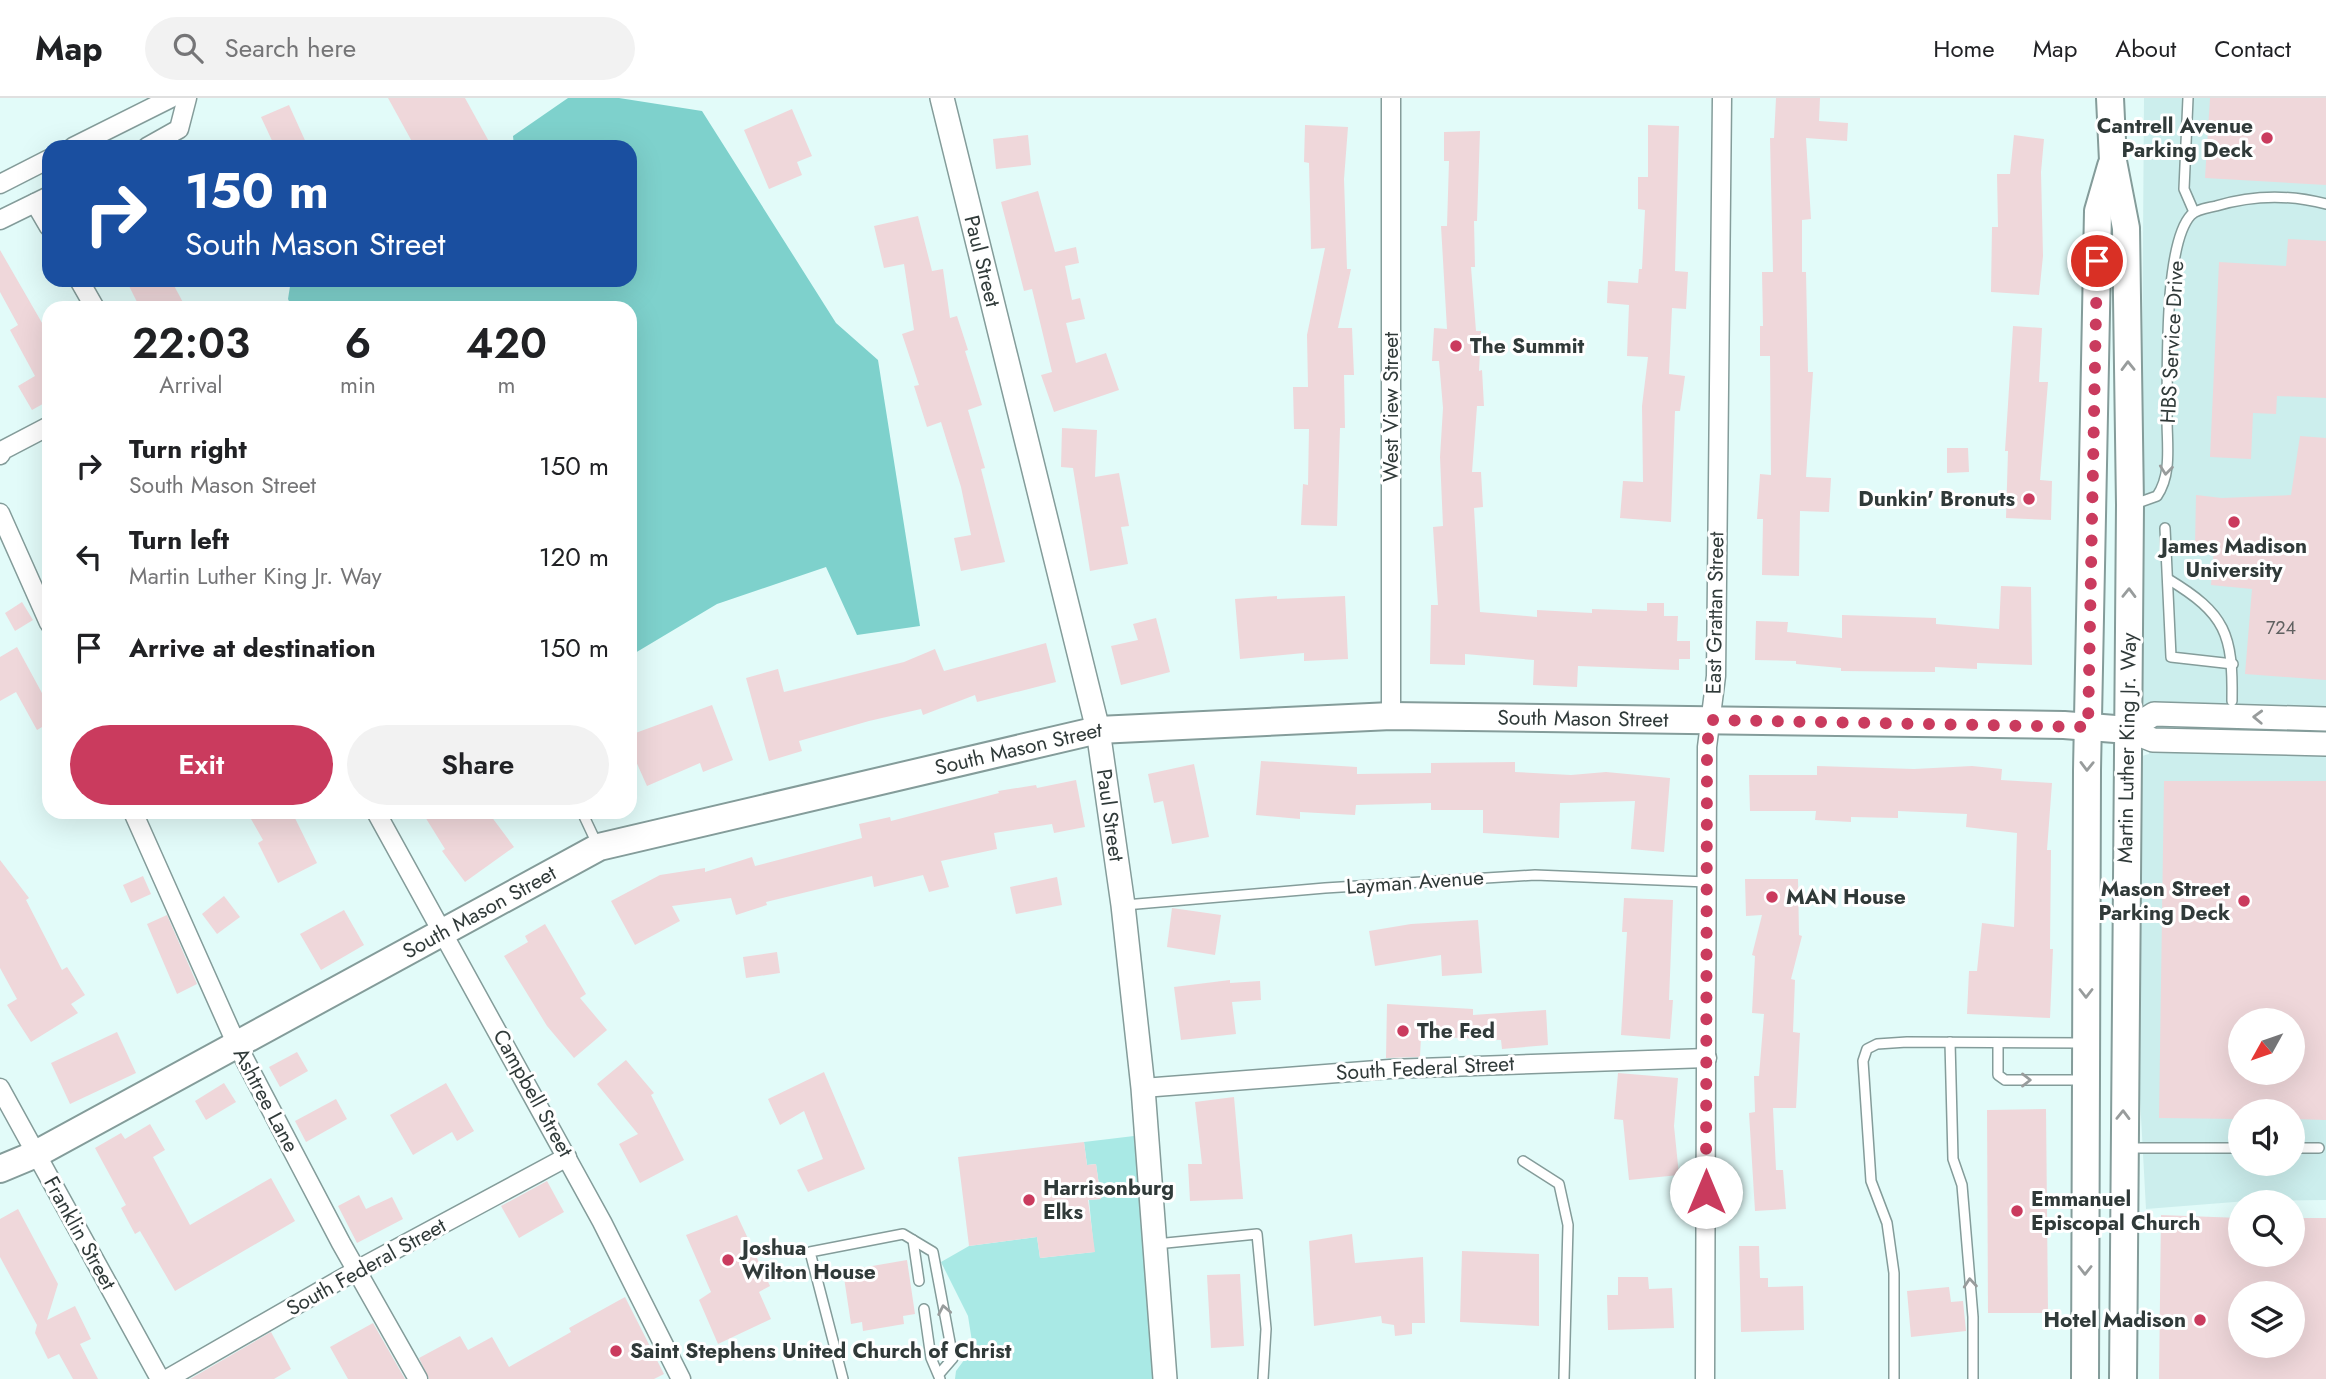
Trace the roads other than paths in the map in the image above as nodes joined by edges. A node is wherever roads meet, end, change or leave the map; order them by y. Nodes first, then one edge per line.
1 (171, 98) edge
2 (187, 98) edge
3 (943, 98) edge
4 (1391, 98) edge
5 (1722, 98) edge
6 (2110, 98) edge
7 (2188, 98) edge
8 (87, 140) edge
9 (160, 140) edge
10 (2113, 161) junction
11 (42, 163) edge
12 (0, 184) edge
13 (42, 199) edge
14 (2326, 204) edge
15 (2194, 212) junction
16 (0, 220) edge
17 (42, 430) edge
18 (0, 455) edge
19 (2130, 505) junction
20 (0, 513) edge
21 (2165, 528) dead end
22 (2168, 579) junction
23 (42, 607) edge
24 (2233, 664) junction
25 (2232, 701) dead end
26 (1391, 716) junction
27 (2326, 719) edge
28 (1710, 720) junction
29 (2088, 727) junction
30 (1098, 730) junction
31 (2127, 730) junction
32 (2326, 744) edge
33 (136, 819) edge
34 (380, 819) edge
35 (585, 819) edge
36 (599, 848) junction
37 (1707, 881) junction
38 (1123, 905) junction
39 (443, 930) junction
40 (1950, 1042) junction
41 (236, 1043) junction
42 (2086, 1043) junction
43 (1998, 1044) junction
44 (1707, 1058) junction
45 (2086, 1080) junction
46 (0, 1088) edge
47 (1143, 1088) junction
48 (2123, 1147) junction
49 (2228, 1148) edge
50 (2305, 1148) edge
51 (2319, 1148) dead end
52 (36, 1154) junction
53 (567, 1157) junction
54 (1523, 1161) dead end
55 (0, 1169) edge
56 (913, 1240) junction
57 (1155, 1244) junction
58 (356, 1270) junction
59 (919, 1281) dead end
60 (924, 1309) dead end
61 (940, 1376) edge
62 (160, 1379) edge
63 (167, 1379) edge
64 (418, 1379) edge
65 (681, 1379) edge
66 (844, 1379) edge
67 (1165, 1379) edge
68 (1263, 1379) edge
69 (1564, 1379) edge
70 (1705, 1379) edge
71 (1894, 1379) edge
72 (1973, 1379) edge
73 (2085, 1379) edge
74 (2123, 1379) edge

1 - 8 street
2 - 9 street
3 - 30 street, Paul Street
4 - 26 street, West View Street
5 - 28 street, East Grattan Street
6 - 10 main road, Martin Luther King Jr. Way
7 - 15 lane
19 -> 10 main road, Martin Luther King Jr. Way
10 - 29 main road, Martin Luther King Jr. Way
11 - 12 street
13 - 16 street
14 - 15 lane
15 -> 19 lane, HBS Service Drive
17 - 18 street
31 -> 19 main road, Martin Luther King Jr. Way
20 - 23 street
21 - 22 lane
22 - 24 lane
22 - 24 lane
24 - 25 lane
26 - 28 main road, South Mason Street
26 - 30 main road, South Mason Street
27 -> 31 street
28 - 29 main road, South Mason Street
28 - 37 street, East Grattan Street
29 - 31 main road, South Mason Street
29 -> 42 main road, Martin Luther King Jr. Way
30 - 36 main road, South Mason Street
30 - 38 street, Paul Street
31 - 32 street, South Mason Street
48 -> 31 main road, Martin Luther King Jr. Way
33 - 41 street, Ashtree Lane
34 - 39 street, Campbell Street
35 - 36 lane
36 - 39 main road, South Mason Street
37 - 38 lane, Layman Avenue
37 - 44 street, East Grattan Street
38 - 47 street, Paul Street
39 - 41 main road, South Mason Street
39 - 53 street, Campbell Street
40 - 43 lane
40 - 71 lane
72 -> 40 lane
41 - 52 main road, South Mason Street
41 - 58 street, Ashtree Lane
42 - 43 lane
42 - 45 main road, Martin Luther King Jr. Way
43 -> 45 lane
44 - 47 street, South Federal Street
44 - 70 street, East Grattan Street
45 -> 73 main road, Martin Luther King Jr. Way
46 - 52 street, Franklin Street
47 - 57 street, Paul Street
48 - 49 lane
48 - 74 main road, Martin Luther King Jr. Way
50 - 51 lane
52 - 55 main road, South Mason Street
52 - 62 street, Franklin Street
53 - 58 street, South Federal Street
53 - 65 street, Campbell Street
54 - 69 lane
56 - 59 lane
61 -> 56 lane
56 - 66 lane
57 - 67 street, Paul Street
57 - 68 lane
58 - 63 street, South Federal Street
58 - 64 street, Ashtree Lane
60 - 61 lane

